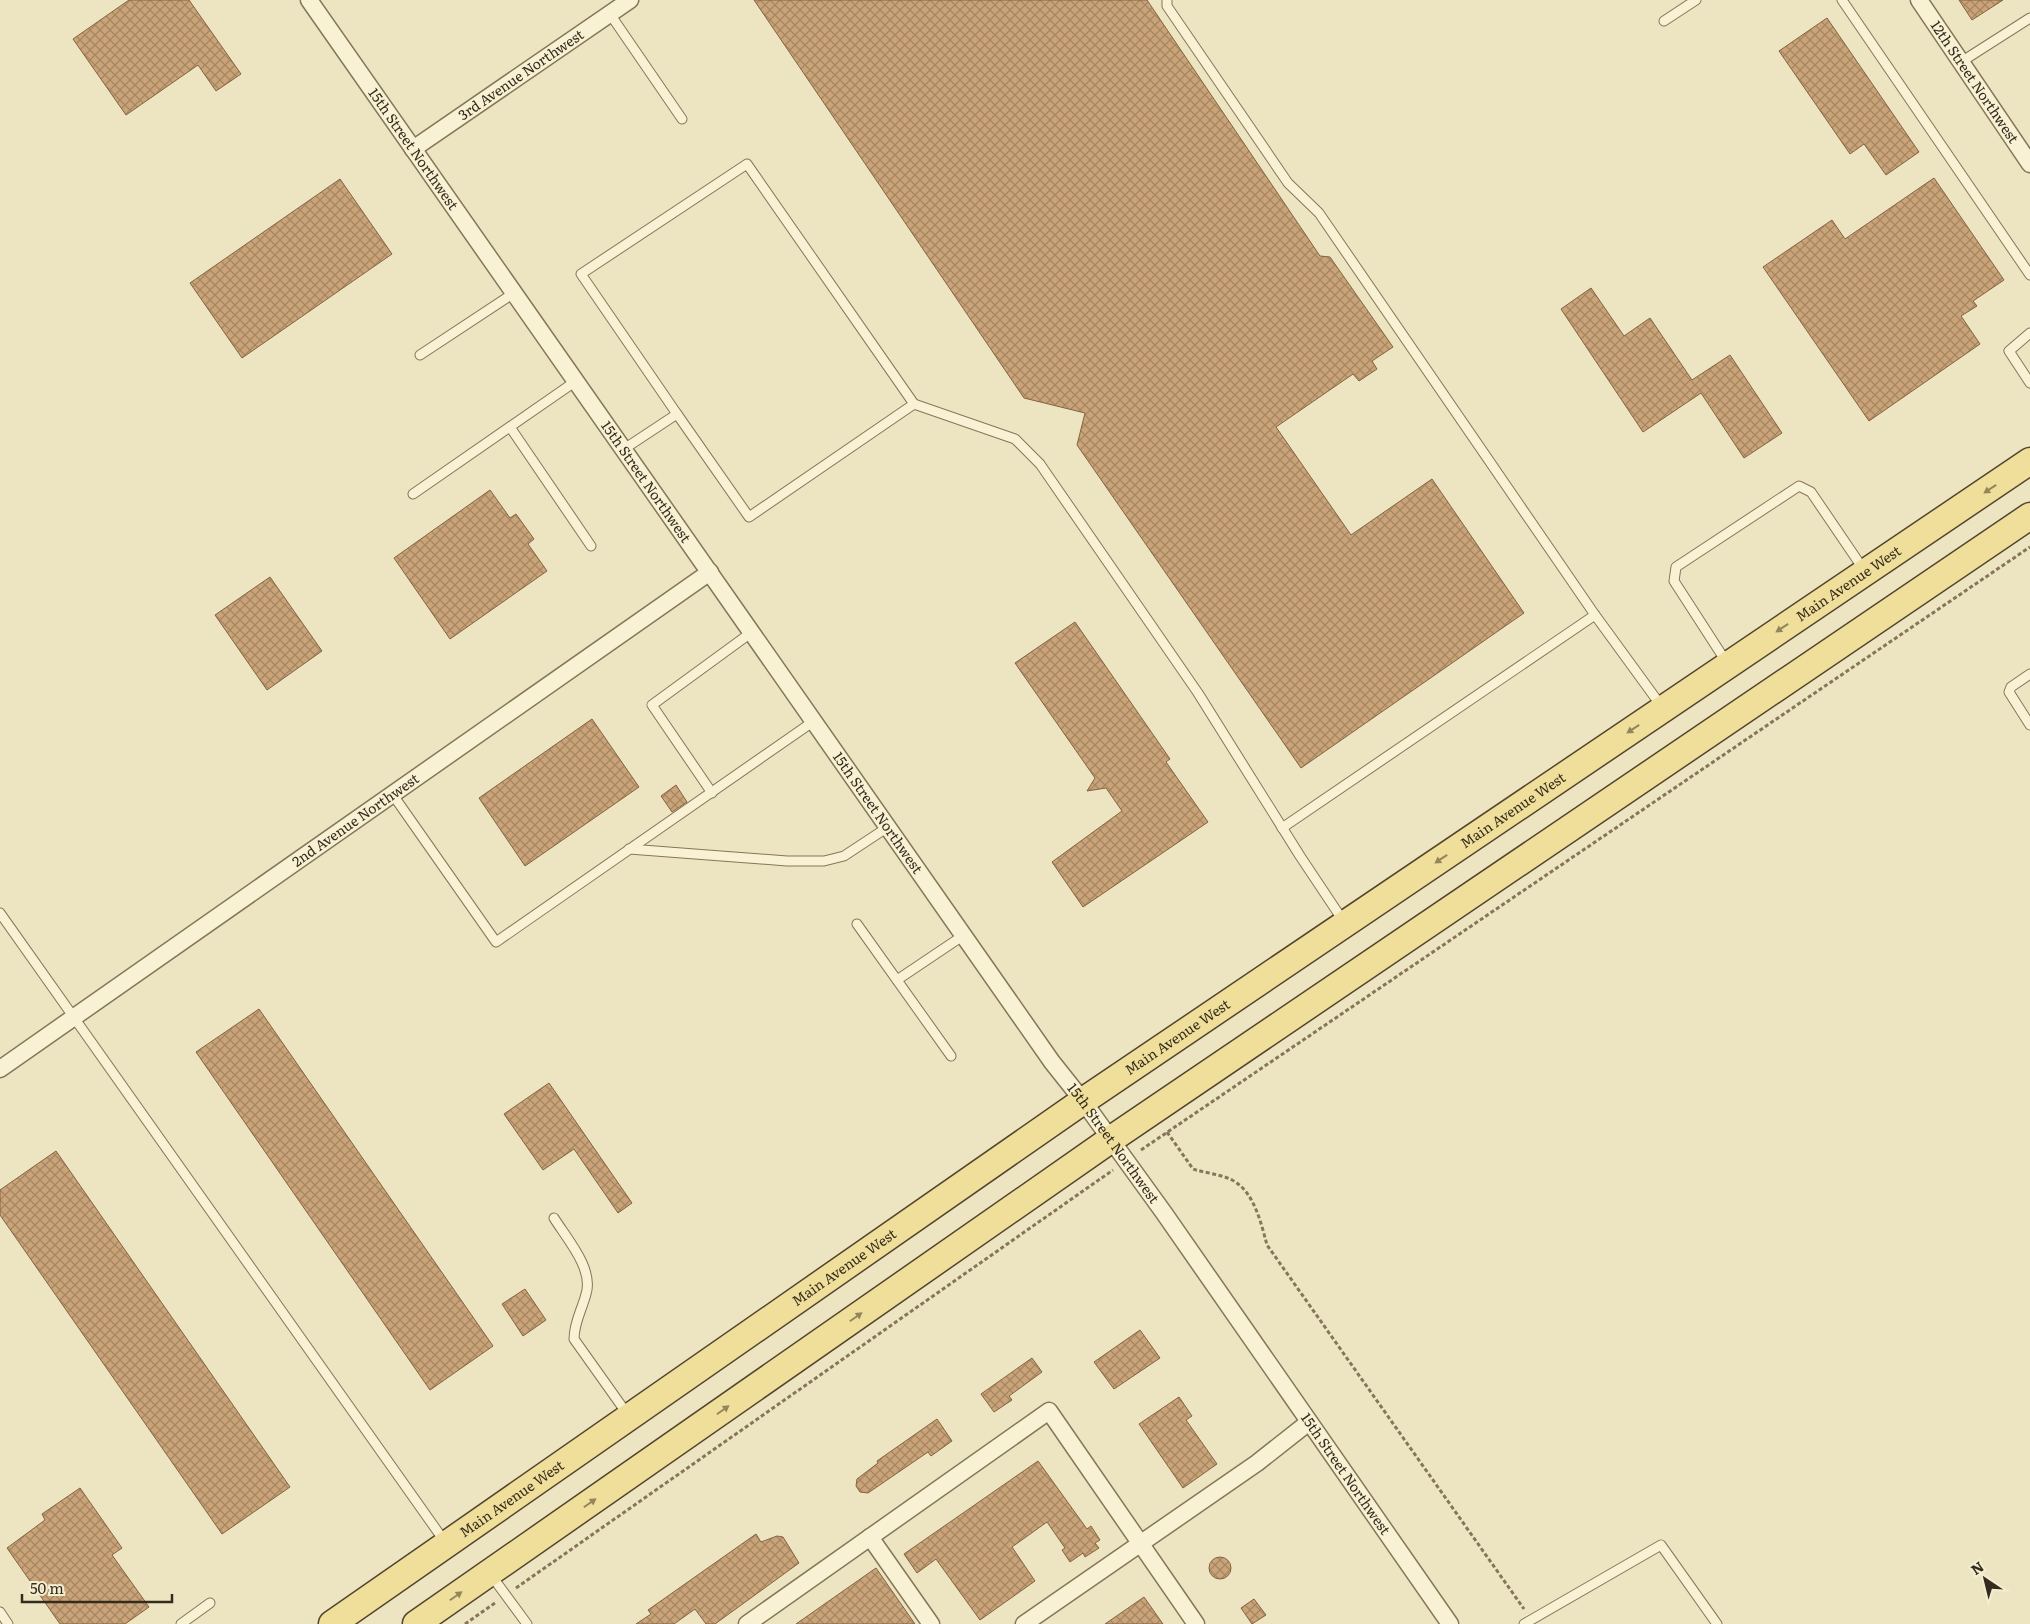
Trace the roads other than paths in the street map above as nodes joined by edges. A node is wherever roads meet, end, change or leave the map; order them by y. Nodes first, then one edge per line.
1 (309, 0) edge
2 (630, 0) edge
3 (1167, 0) edge
4 (1696, 0) edge
5 (1842, 0) edge
6 (1919, 0) edge
7 (610, 14) junction
8 (2030, 18) edge
9 (1664, 21) dead end
10 (1961, 62) junction
11 (682, 119) dead end
12 (414, 149) junction
13 (2030, 164) edge
14 (2030, 275) edge
15 (514, 293) junction
16 (2030, 333) edge
17 (420, 354) dead end
18 (576, 380) junction
19 (2030, 383) edge
20 (914, 404) junction
21 (677, 414) junction
22 (510, 426) junction
23 (624, 449) junction
24 (2030, 461) edge
25 (412, 494) dead end
26 (2030, 516) edge
27 (591, 546) dead end
28 (710, 572) junction
29 (1866, 572) junction
30 (1595, 615) junction
31 (752, 632) junction
32 (1728, 665) junction
33 (2030, 674) edge
34 (1663, 709) junction
35 (814, 721) junction
36 (2030, 726) edge
37 (712, 792) junction
38 (392, 795) junction
39 (888, 827) junction
40 (1282, 828) junction
41 (629, 849) junction
42 (0, 914) edge
43 (857, 924) dead end
44 (1345, 924) junction
45 (964, 935) junction
46 (897, 980) junction
47 (74, 1018) junction
48 (951, 1056) dead end
49 (0, 1069) edge
50 (1083, 1101) junction
51 (1110, 1140) junction
52 (554, 1218) dead end
53 (629, 1417) junction
54 (1308, 1422) junction
55 (870, 1537) junction
56 (1140, 1543) junction
57 (447, 1544) junction
58 (490, 1573) junction
59 (210, 1603) dead end
60 (0, 1612) edge
61 (1528, 1622) edge
62 (8, 1624) edge
63 (181, 1624) edge
64 (332, 1624) edge
65 (416, 1624) edge
66 (527, 1624) edge
67 (747, 1624) edge
68 (931, 1624) edge
69 (1024, 1624) edge
70 (1196, 1624) edge
71 (1450, 1624) edge
72 (1717, 1624) edge

1 - 12 street, 15th Street Northwest
2 - 7 street, 3rd Avenue Northwest
3 - 30 lane
4 - 9 lane
5 - 14 lane
6 - 10 street, 12th Street Northwest
7 - 11 lane
7 - 12 street, 3rd Avenue Northwest
8 - 10 lane
10 - 13 street, 12th Street Northwest
12 - 15 street, 15th Street Northwest
15 - 17 lane
15 - 18 street, 15th Street Northwest
16 - 19 lane
18 - 22 lane
18 - 23 street, 15th Street Northwest
20 - 21 lane
20 - 21 lane
20 - 40 lane
21 - 23 lane
22 - 25 lane
22 - 27 lane
23 - 28 street, 15th Street Northwest
24 -> 29 main road, Main Avenue West
26 - 51 main road
28 - 31 street, 15th Street Northwest
28 - 38 street, 2nd Avenue Northwest
29 -> 32 main road, Main Avenue West
29 - 32 lane
30 - 34 lane
30 - 40 lane
31 - 35 street, 15th Street Northwest
31 - 37 lane
32 - 34 main road, Main Avenue West
33 - 36 lane
34 -> 44 main road, Main Avenue West
35 - 37 lane
35 - 39 street, 15th Street Northwest
37 - 41 lane
38 - 41 lane
38 - 47 street, 2nd Avenue Northwest
39 - 41 lane
39 - 45 street, 15th Street Northwest
40 - 44 lane
42 - 47 lane
43 - 46 lane
44 - 50 main road, Main Avenue West
45 - 46 lane
45 - 50 street, 15th Street Northwest
46 - 48 lane
47 - 49 street, 2nd Avenue Northwest
47 - 57 lane
50 - 51 street, 15th Street Northwest
50 - 53 main road, Main Avenue West
51 - 54 street, 15th Street Northwest
58 -> 51 main road
52 - 53 lane
53 - 57 main road, Main Avenue West
54 - 56 street
54 - 71 street, 15th Street Northwest
55 - 56 street
55 - 67 street
55 - 68 street
56 - 69 street
56 - 70 street
57 - 64 main road, Main Avenue West
65 -> 58 main road
58 - 66 lane
59 - 63 lane
60 - 62 lane
61 - 72 lane

